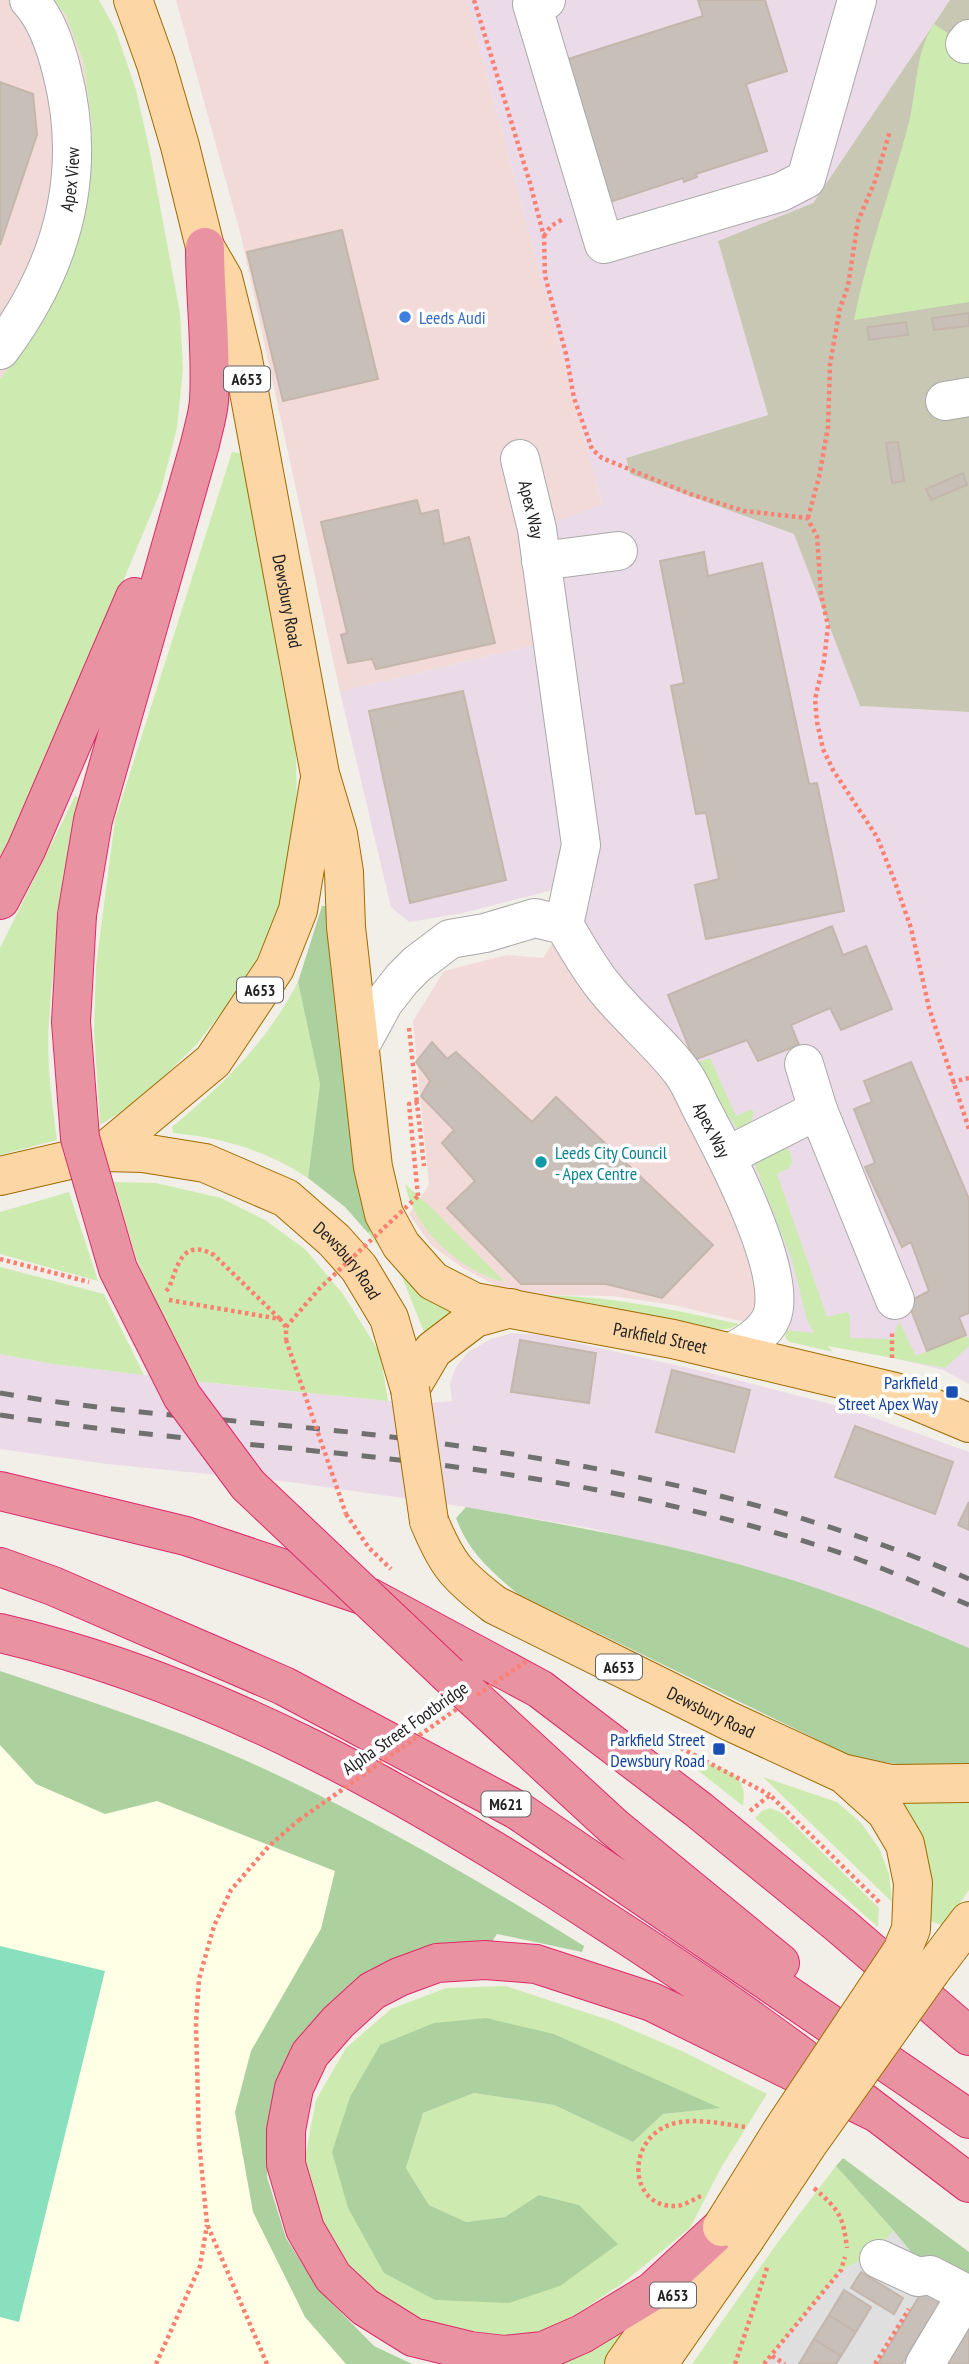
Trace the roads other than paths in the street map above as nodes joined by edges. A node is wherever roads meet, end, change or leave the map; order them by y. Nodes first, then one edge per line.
1 (29, 0) edge
2 (133, 0) edge
3 (547, 0) edge
4 (856, 0) edge
5 (205, 247) junction
6 (0, 350) edge
7 (200, 444) junction
8 (520, 459) dead end
9 (618, 551) dead end
10 (541, 561) junction
11 (320, 774) junction
12 (0, 900) edge
13 (564, 925) junction
14 (360, 1045) junction
15 (804, 1064) dead end
16 (818, 1110) junction
17 (104, 1152) junction
18 (727, 1156) junction
19 (0, 1176) edge
20 (400, 1211) joint
21 (895, 1300) road end
22 (511, 1308) junction
23 (732, 1352) junction
24 (410, 1389) junction
25 (969, 1423) edge
26 (0, 1491) edge
27 (0, 1567) edge
28 (0, 1633) edge
29 (844, 1774) junction
30 (969, 1783) edge
31 (969, 1921) edge
32 (917, 1961) junction
33 (969, 2036) edge
34 (969, 2110) edge
35 (879, 2113) junction
36 (969, 2119) edge
37 (969, 2183) edge
38 (736, 2237) junction
39 (879, 2259) dead end
40 (624, 2364) edge
41 (658, 2364) edge
42 (925, 2364) edge

1 - 6 street, Apex View
2 - 5 main road, Dewsbury Road / A653
3 - 4 street
5 - 7 highway
5 - 11 main road, Dewsbury Road / A653
7 - 12 highway
7 - 34 highway, bridge
8 - 10 street, Apex Way
9 - 10 street, Apex Way
10 - 13 street, Apex Way
11 - 14 main road, Dewsbury Road / A653
11 - 17 main road, A653
13 - 14 street
13 - 18 street, Apex Way
14 - 20 main road, Dewsbury Road / A653
15 - 16 street
16 - 18 street
16 - 21 street
17 - 19 main road, Dewsbury Road / A653
17 - 24 main road, Dewsbury Road / A653
18 - 23 street, Apex Way
20 - 22 main road, Parkfield Street / A653
22 - 23 main road, Parkfield Street / A653
22 - 24 main road, A653
23 - 25 main road, Parkfield Street / A653
24 - 29 main road, Dewsbury Road / A653, bridge
26 - 33 highway
27 - 36 highway, M621
28 - 35 highway, M621
29 - 30 main road, A653
29 - 32 main road, Dewsbury Road / A653
31 - 32 main road, Dewsbury Road / A653
32 - 38 main road, Dewsbury Road / A653, bridge
35 - 37 highway, M621
35 - 38 highway
38 - 40 main road, Dewsbury Road / A653
38 - 41 main road, Dewsbury Road / A653
39 - 42 street

